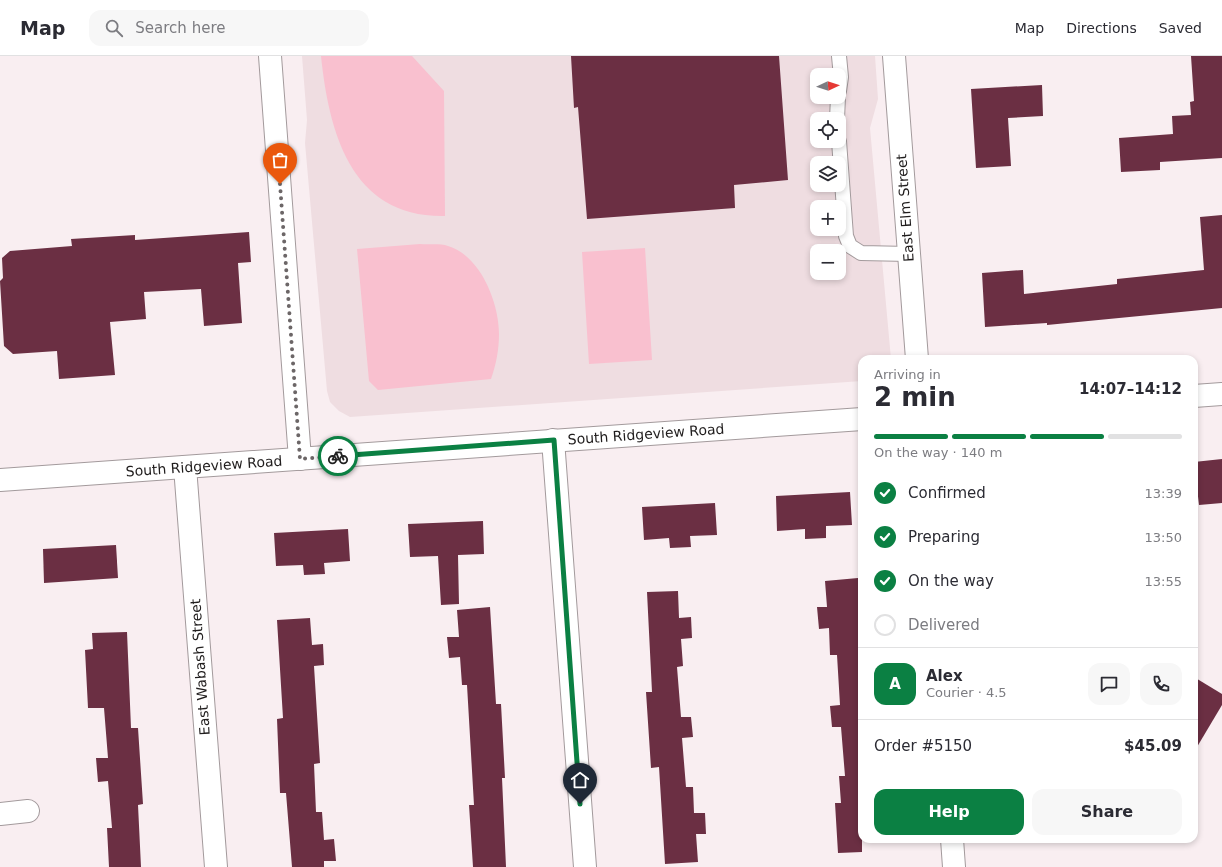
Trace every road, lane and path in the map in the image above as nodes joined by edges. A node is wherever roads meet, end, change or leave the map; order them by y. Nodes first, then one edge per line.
1 (270, 56) edge
2 (839, 56) edge
3 (894, 56) edge
4 (840, 68) edge
5 (840, 148) edge
6 (909, 254) junction
7 (917, 355) edge
8 (1222, 394) edge
9 (1198, 396) edge
10 (858, 419) edge
11 (554, 440) junction
12 (300, 459) junction
13 (185, 467) junction
14 (0, 480) edge
15 (28, 812) dead end
16 (0, 814) edge
17 (952, 843) edge
18 (216, 867) edge
19 (585, 867) edge
20 (954, 867) edge

1 - 12 street
2 - 4 lane
3 - 6 street, East Elm Street
5 - 6 lane
6 - 7 street, East Elm Street
8 - 9 street
10 - 11 street, South Ridgeview Road
11 - 12 street, South Ridgeview Road
11 - 19 street
12 - 13 street, South Ridgeview Road
13 - 14 street, South Ridgeview Road
13 - 18 street, East Wabash Street
15 - 16 street
17 - 20 street

